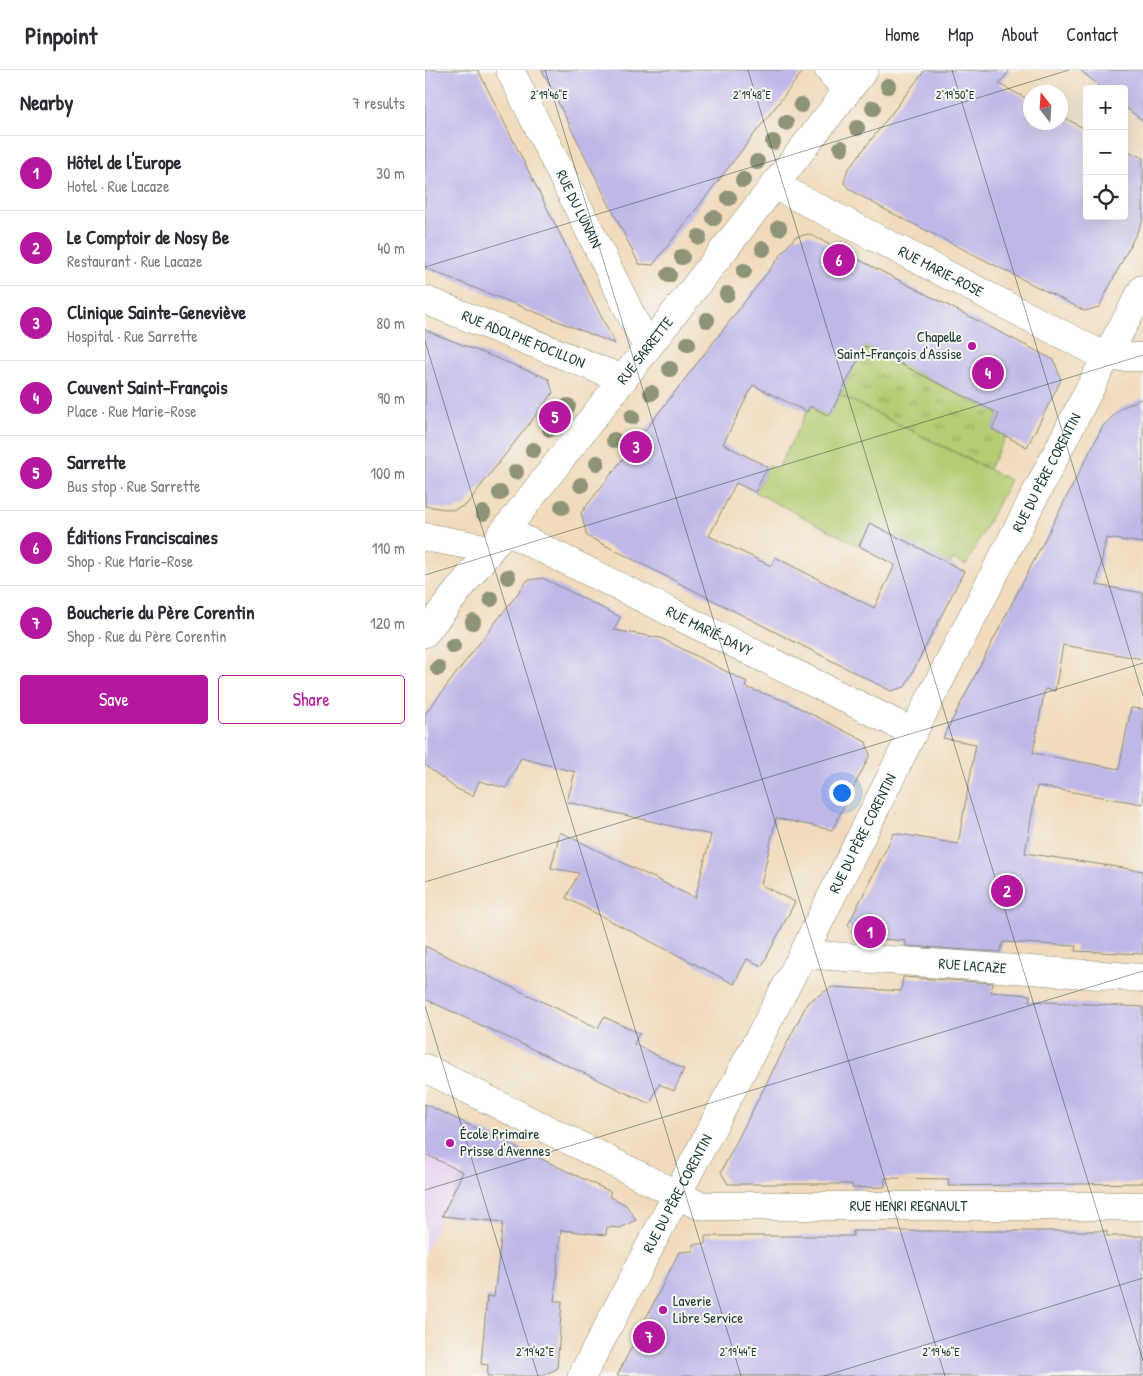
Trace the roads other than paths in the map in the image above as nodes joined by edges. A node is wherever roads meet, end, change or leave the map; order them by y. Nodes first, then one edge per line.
1 (509, 70) edge
2 (829, 70) edge
3 (864, 70) edge
4 (847, 91) junction
5 (774, 185) junction
6 (1143, 289) edge
7 (425, 300) edge
8 (647, 347) junction
9 (1106, 357) junction
10 (1143, 358) edge
11 (623, 379) junction
12 (425, 537) edge
13 (498, 540) junction
14 (425, 633) edge
15 (913, 732) junction
16 (803, 954) junction
17 (1143, 978) edge
18 (425, 1068) edge
19 (677, 1196) junction
20 (1143, 1206) edge
21 (582, 1376) edge

1 - 8 street, RUE DU LUNAIN
2 - 4 street
3 - 4 street, RUE SARRETTE
4 - 5 street, RUE SARRETTE
5 - 8 street, RUE SARRETTE
5 - 9 street, RUE MARIE-ROSE
6 - 9 street, RUE DU PÈRE CORENTIN
7 - 11 street, RUE ADOLPHE FOCILLON
8 - 11 street, RUE SARRETTE
9 - 10 street
9 - 15 street, RUE DU PÈRE CORENTIN
11 - 13 street, RUE SARRETTE
12 - 13 street, RUE MARIÉ-DAVY
13 - 14 street, RUE SARRETTE
13 - 15 street, RUE MARIÉ-DAVY
15 - 16 street, RUE DU PÈRE CORENTIN
16 - 17 street, RUE LACAZE
16 - 19 street, RUE DU PÈRE CORENTIN
18 - 19 street, RUE HENRI REGNAULT
19 - 20 street, RUE HENRI REGNAULT
19 - 21 street, RUE DU PÈRE CORENTIN

